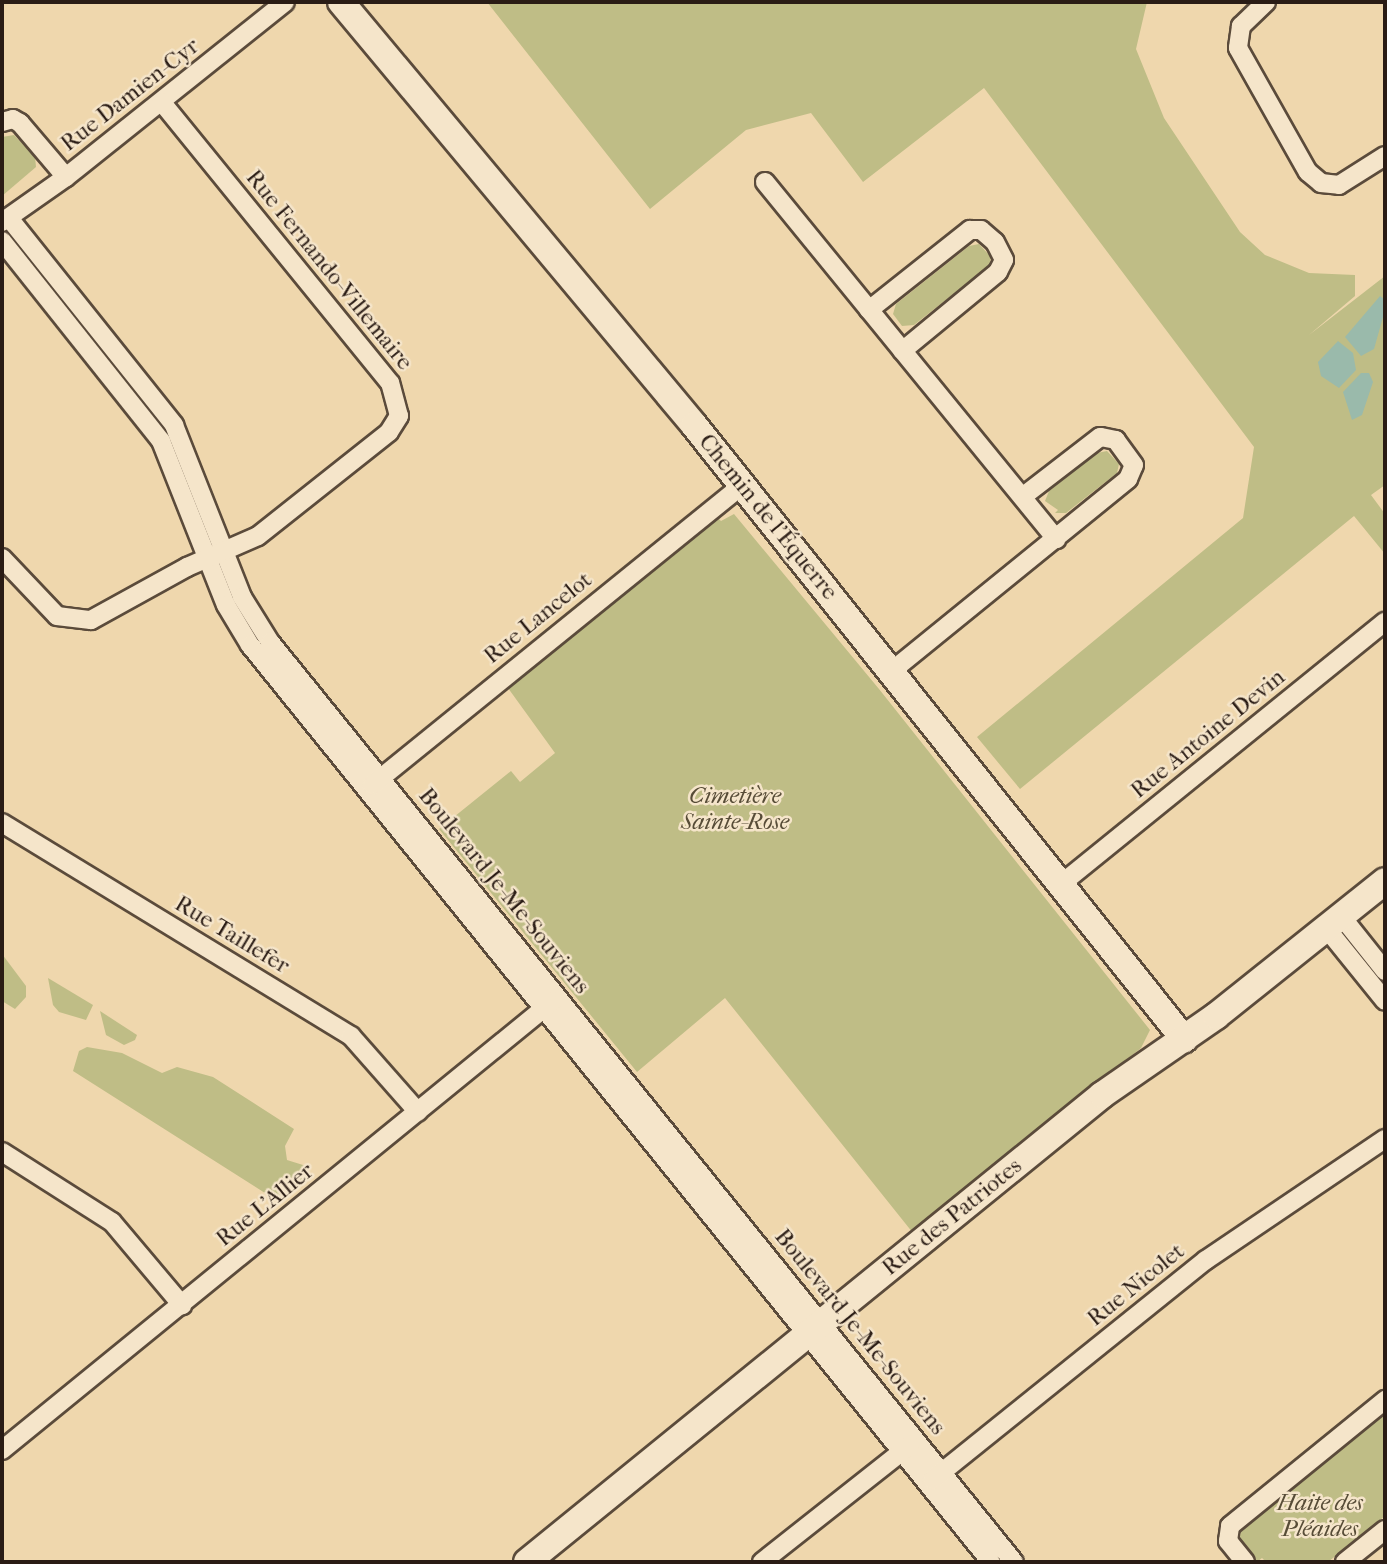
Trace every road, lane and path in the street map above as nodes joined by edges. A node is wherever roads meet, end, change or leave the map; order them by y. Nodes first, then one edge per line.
1 (285, 2) edge
2 (341, 2) edge
3 (1266, 2) edge
4 (162, 102) junction
5 (2, 122) edge
6 (1385, 156) edge
7 (66, 177) junction
8 (765, 182) dead end
9 (5, 220) edge
10 (2, 241) edge
11 (869, 310) junction
12 (902, 351) junction
13 (742, 485) junction
14 (1022, 497) junction
15 (1056, 539) junction
16 (225, 552) junction
17 (2, 558) edge
18 (207, 558) junction
19 (1385, 622) edge
20 (892, 670) junction
21 (381, 778) junction
22 (366, 790) junction
23 (2, 823) edge
24 (1385, 881) edge
25 (1061, 884) junction
26 (1334, 923) junction
27 (1385, 971) edge
28 (558, 996) junction
29 (1385, 1001) edge
30 (544, 1009) junction
31 (1184, 1039) junction
32 (418, 1112) junction
33 (1385, 1139) edge
34 (2, 1152) edge
35 (182, 1305) junction
36 (815, 1328) junction
37 (1385, 1400) edge
38 (909, 1446) junction
39 (2, 1450) edge
40 (935, 1478) junction
41 (1385, 1530) edge
42 (527, 1562) edge
43 (762, 1562) edge
44 (992, 1562) edge
45 (1014, 1562) edge
46 (1245, 1562) edge
47 (1345, 1562) edge

1 - 4 street, Rue Damien-Cyr
2 - 13 street, Chemin de l'Équerre
3 - 6 street
4 - 7 street, Rue Damien-Cyr
4 - 16 street, Rue Fernando-Villemaire
5 - 7 street
7 - 9 street, Rue Damien-Cyr
8 - 11 street
9 - 16 street, Boulevard Je-Me-Souviens
10 - 18 street, Boulevard Je-Me-Souviens
11 - 12 street
11 - 12 street
12 - 14 street
13 - 20 street, Chemin de l'Équerre
13 - 21 street, Rue Lancelot
14 - 15 street
14 - 15 street
15 - 20 street
16 - 18 street, Rue Fernando-Villemaire
16 - 21 street, Boulevard Je-Me-Souviens
17 - 18 street, Rue Fernando-Villemaire
18 - 22 street, Boulevard Je-Me-Souviens
19 - 25 street, Rue Antoine Devin
20 - 25 street, Chemin de l'Équerre
21 - 22 street, Rue Lancelot
21 - 28 street, Boulevard Je-Me-Souviens
22 - 30 street, Boulevard Je-Me-Souviens
23 - 32 street, Rue Taillefer
24 - 26 street, Rue des Patriotes
25 - 31 street, Chemin de l'Équerre
26 - 27 street
26 - 29 street
26 - 31 street, Rue des Patriotes
28 - 30 street, Rue L'Allier
28 - 36 street, Boulevard Je-Me-Souviens
30 - 32 street, Rue L'Allier
30 - 36 street, Boulevard Je-Me-Souviens
31 - 36 street, Rue des Patriotes
32 - 35 street, Rue L'Allier
33 - 40 street, Rue Nicolet
34 - 35 street
35 - 39 street, Rue L'Allier
36 - 38 street, Boulevard Je-Me-Souviens
36 - 42 street, Rue des Patriotes
37 - 46 street
38 - 40 street, Boulevard Je-Me-Souviens
38 - 43 street
40 - 44 street, Boulevard Je-Me-Souviens
40 - 45 street, Boulevard Je-Me-Souviens
41 - 47 street

